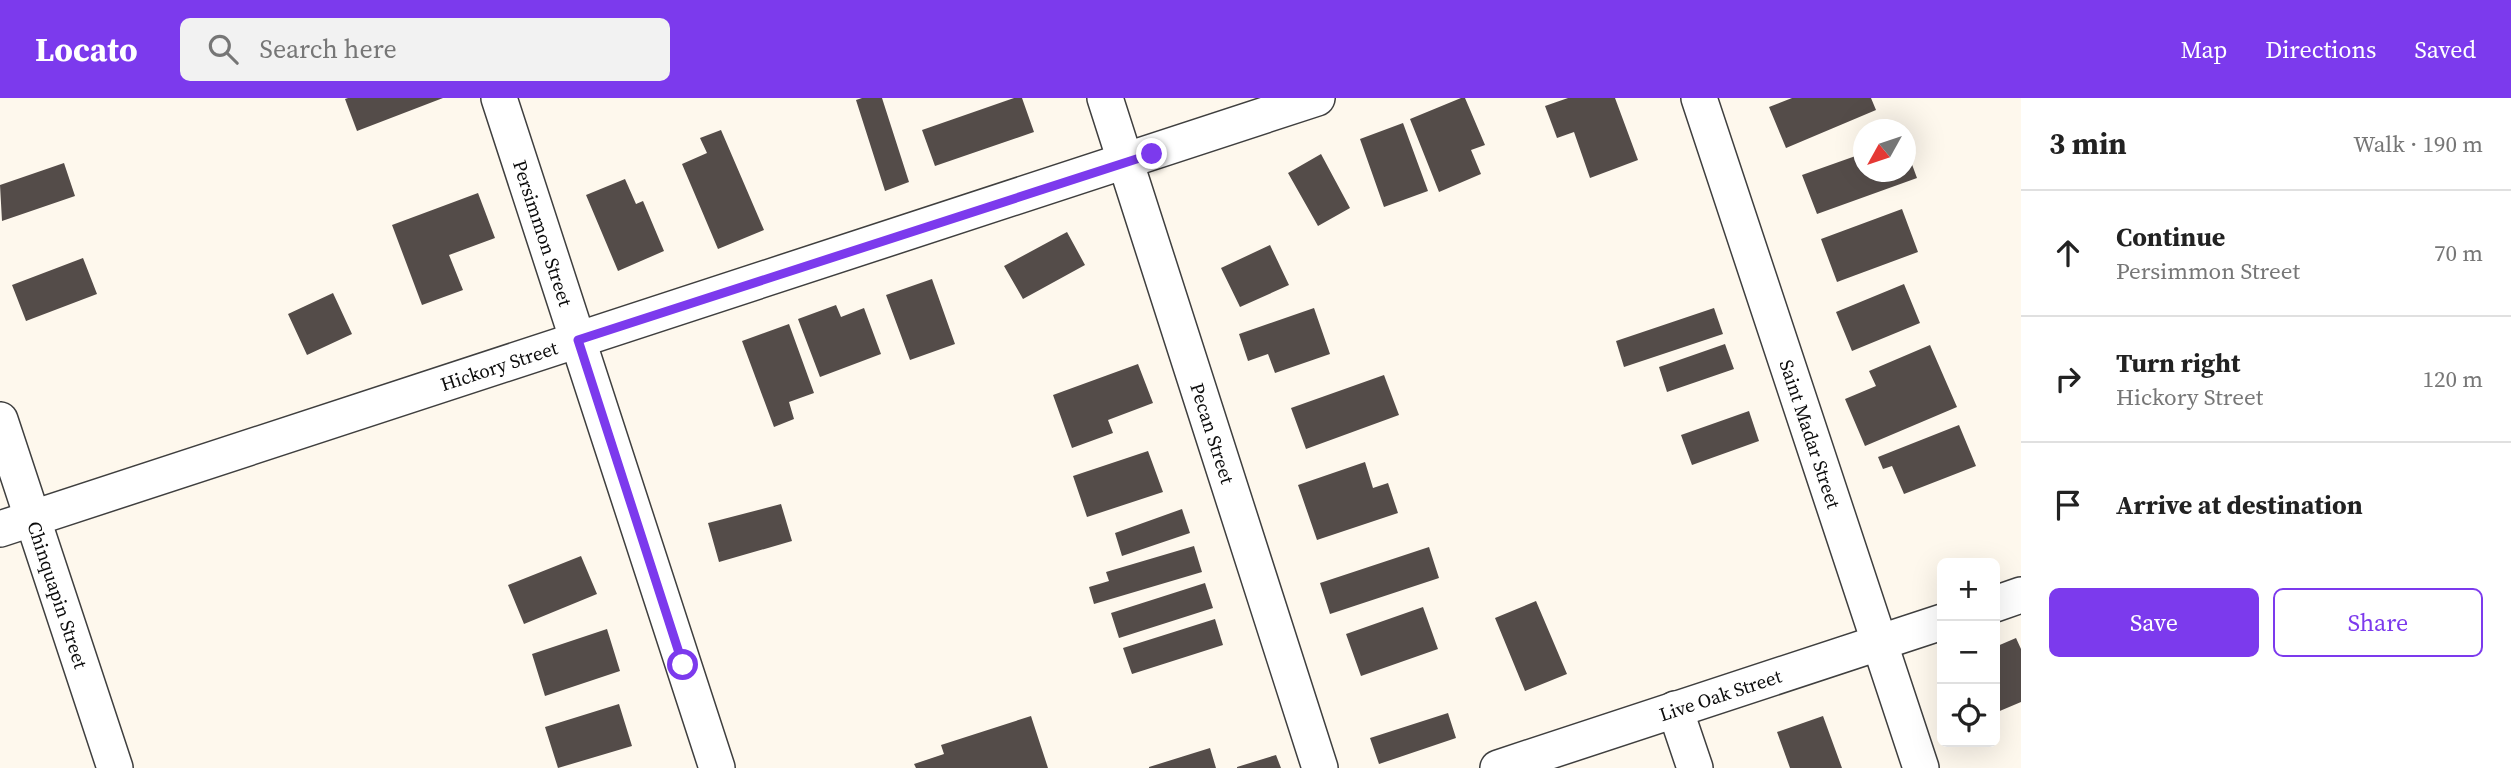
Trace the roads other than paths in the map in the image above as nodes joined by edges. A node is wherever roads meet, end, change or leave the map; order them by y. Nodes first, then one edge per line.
1 (499, 98) edge
2 (1105, 98) edge
3 (1317, 98) edge
4 (1699, 98) edge
5 (1126, 163) junction
6 (578, 340) junction
7 (0, 420) edge
8 (15, 523) edge
9 (2021, 595) edge
10 (2000, 602) edge
11 (1937, 623) edge
12 (1880, 642) junction
13 (1675, 709) junction
14 (114, 768) edge
15 (717, 768) edge
16 (1320, 768) edge
17 (1498, 768) edge
18 (1695, 768) edge
19 (1921, 768) edge

1 - 6 street, Persimmon Street
2 - 5 street, Pecan Street
3 - 5 street, Hickory Street
4 - 12 street, Saint Madar Street
5 - 6 street, Hickory Street
5 - 16 street, Pecan Street
6 - 8 street, Hickory Street
6 - 15 street, Persimmon Street
7 - 8 street, Chinquapin Street
8 - 14 street, Chinquapin Street
9 - 10 street
11 - 12 street, Live Oak Street
12 - 13 street, Live Oak Street
12 - 19 street, Saint Madar Street
13 - 17 street, Live Oak Street
13 - 18 street

